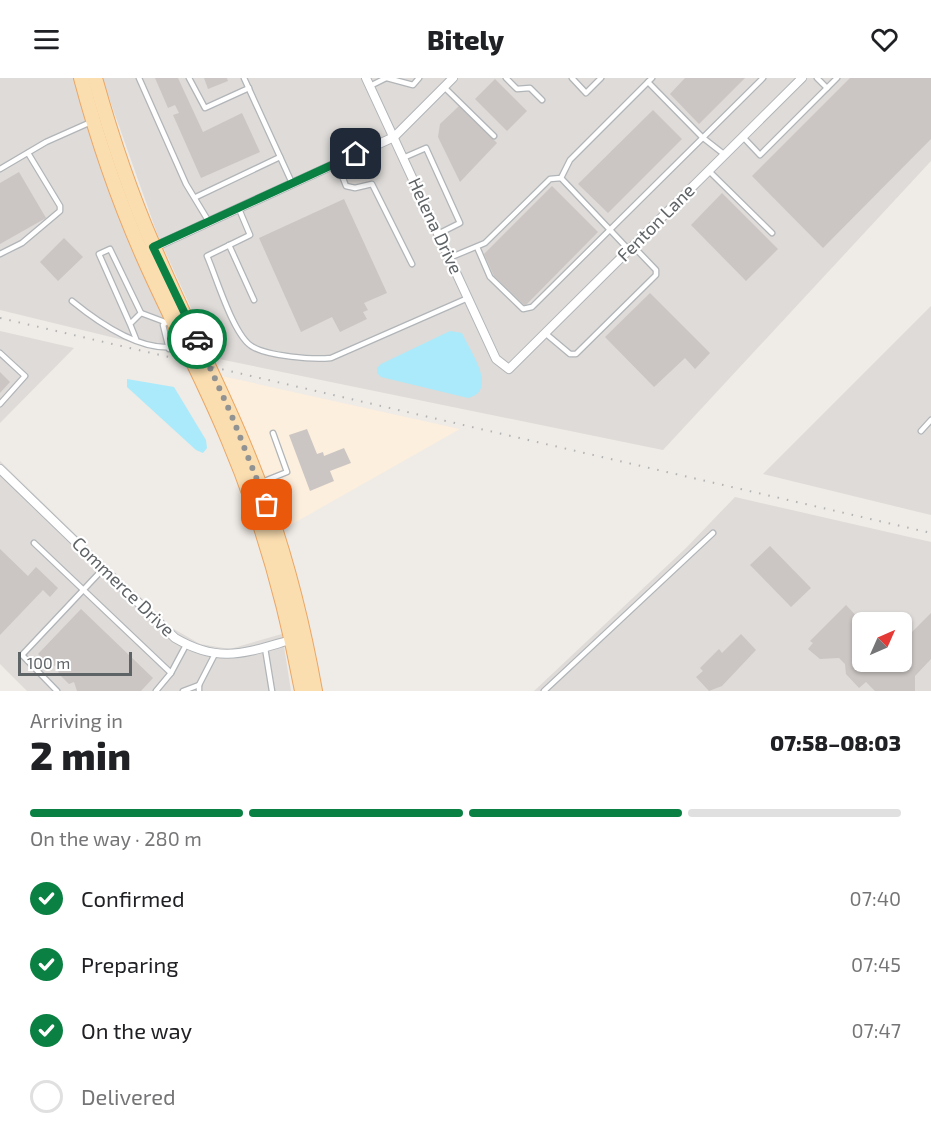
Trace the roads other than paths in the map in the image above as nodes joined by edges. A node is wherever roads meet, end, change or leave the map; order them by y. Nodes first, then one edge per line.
1 (81, 78) edge
2 (95, 78) edge
3 (139, 78) edge
4 (189, 78) edge
5 (244, 78) edge
6 (386, 78) edge
7 (419, 78) edge
8 (453, 78) edge
9 (506, 78) edge
10 (572, 78) edge
11 (601, 78) edge
12 (763, 78) edge
13 (802, 78) edge
14 (817, 78) edge
15 (837, 78) edge
16 (650, 80) edge
17 (368, 82) edge
18 (444, 87) junction
19 (249, 88) junction
20 (827, 88) junction
21 (542, 100) dead end
22 (93, 122) junction
23 (494, 136) dead end
24 (394, 137) junction
25 (702, 137) junction
26 (743, 137) junction
27 (28, 153) junction
28 (725, 155) junction
29 (280, 157) junction
30 (403, 158) junction
31 (337, 163) junction
32 (0, 169) edge
33 (709, 171) junction
34 (561, 178) junction
35 (292, 183) junction
36 (196, 197) junction
37 (239, 208) junction
38 (209, 222) junction
39 (610, 229) junction
40 (772, 233) dead end
41 (438, 234) junction
42 (229, 245) junction
43 (477, 247) junction
44 (631, 248) junction
45 (147, 250) junction
46 (0, 254) edge
47 (449, 258) junction
48 (412, 264) dead end
49 (468, 298) junction
50 (254, 300) dead end
51 (72, 301) dead end
52 (141, 313) junction
53 (168, 320) junction
54 (130, 324) junction
55 (546, 333) junction
56 (136, 339) junction
57 (184, 344) junction
58 (168, 349) junction
59 (0, 352) edge
60 (509, 369) joint
61 (0, 404) edge
62 (931, 420) edge
63 (921, 430) dead end
64 (273, 432) dead end
65 (0, 469) edge
66 (259, 483) junction
67 (713, 533) dead end
68 (34, 543) dead end
69 (103, 568) junction
70 (82, 591) junction
71 (297, 638) junction
72 (186, 645) junction
73 (265, 648) junction
74 (215, 654) junction
75 (171, 673) junction
76 (199, 685) junction
77 (57, 691) edge
78 (156, 691) edge
79 (183, 691) edge
80 (199, 691) edge
81 (272, 691) edge
82 (302, 691) edge
83 (315, 691) edge
84 (544, 691) edge

1 - 22 main road
2 - 45 main road
3 - 36 lane
4 - 19 lane
5 - 19 lane
6 - 7 lane
6 - 17 lane
8 - 18 street
9 - 21 lane
10 - 11 lane
12 - 25 lane
13 - 26 street, Fenton Lane
14 - 20 lane
15 - 20 lane
16 - 25 lane
16 - 34 lane
17 - 24 street, Helena Drive
18 - 23 lane
18 - 24 street
19 - 29 lane
20 - 26 lane
22 - 27 lane
22 - 45 main road
24 - 30 street, Helena Drive
24 - 31 street
25 - 28 lane
25 - 39 lane
26 - 28 street, Fenton Lane
27 - 32 lane
27 - 46 lane
28 - 33 street, Fenton Lane
29 - 35 lane
29 - 36 lane
30 - 41 street, Helena Drive
30 - 41 lane
31 - 35 street
31 - 48 lane
33 - 40 lane
33 - 44 street, Fenton Lane
34 - 39 lane
34 - 43 lane
35 - 37 street
36 - 38 lane
37 - 38 street
37 - 42 lane
38 - 45 street
39 - 43 lane
39 - 44 lane
41 - 47 street, Helena Drive
42 - 49 lane
42 - 50 lane
43 - 47 lane
44 - 55 street, Fenton Lane
44 - 55 lane
45 - 53 main road
45 - 66 main road
47 - 49 street, Helena Drive
49 - 60 street, Helena Drive
51 - 56 lane
52 - 53 lane
52 - 54 lane
52 - 54 lane
53 - 57 main road
53 - 58 lane
54 - 56 lane
55 - 60 street, Fenton Lane
56 - 58 lane
57 - 58 lane
57 - 71 main road
59 - 61 lane
62 - 63 lane
64 - 66 lane
65 - 69 street, Commerce Drive
66 - 71 main road
67 - 84 lane
68 - 70 lane
69 - 70 lane
69 - 72 street, Commerce Drive
70 - 75 lane
70 - 77 lane
71 - 73 street, Commerce Drive
71 - 82 main road
71 - 83 main road
72 - 74 street, Commerce Drive
72 - 75 lane
73 - 74 street, Commerce Drive
73 - 81 lane
74 - 76 lane
75 - 78 lane
76 - 79 lane
76 - 80 lane

